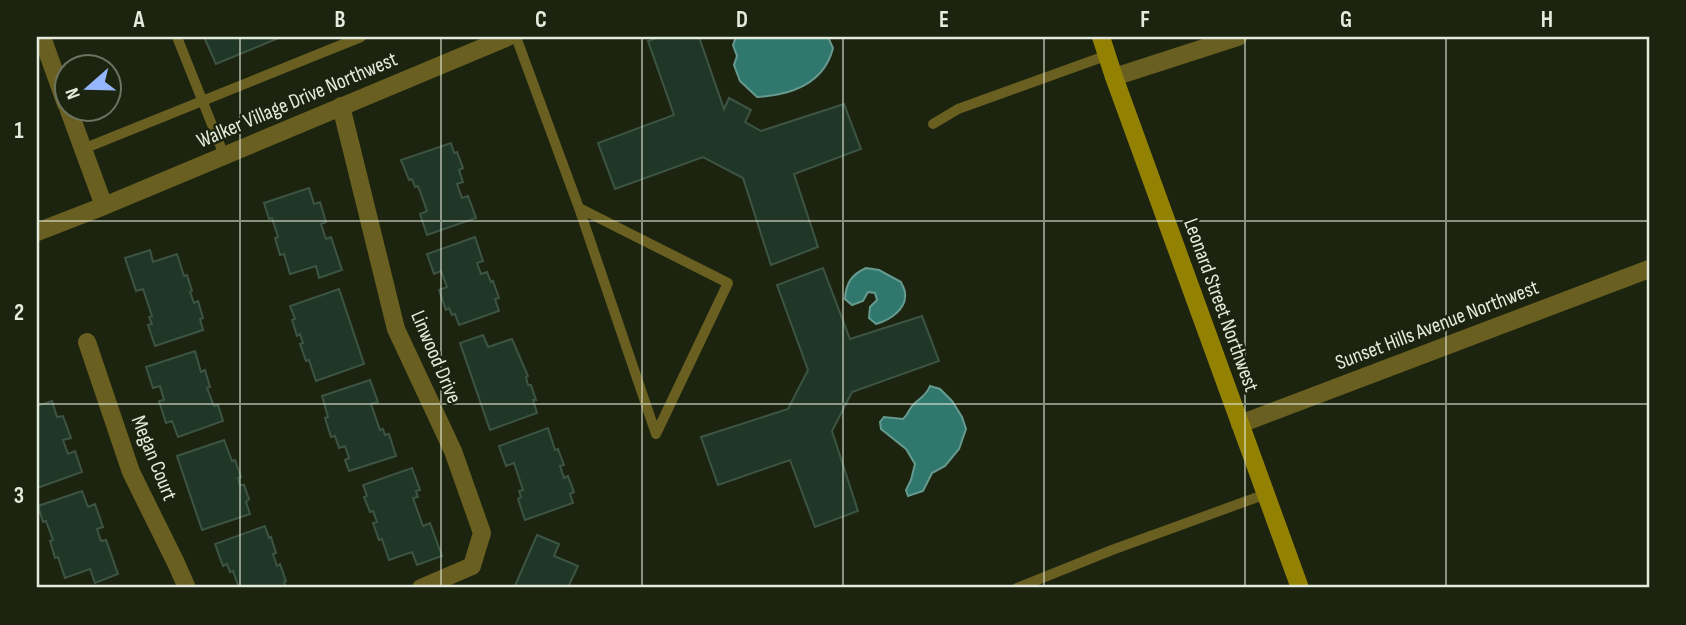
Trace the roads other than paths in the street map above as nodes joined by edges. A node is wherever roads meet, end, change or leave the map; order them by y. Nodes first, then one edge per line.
1 (42, 37) edge
2 (177, 37) edge
3 (361, 37) edge
4 (508, 37) edge
5 (516, 37) edge
6 (1101, 37) edge
7 (1238, 37) edge
8 (1108, 55) junction
9 (52, 65) edge
10 (1114, 77) junction
11 (202, 100) junction
12 (341, 106) junction
13 (73, 122) edge
14 (933, 124) dead end
15 (83, 149) junction
16 (224, 155) junction
17 (104, 206) junction
18 (579, 208) junction
19 (37, 232) edge
20 (1649, 269) edge
21 (88, 342) dead end
22 (1240, 424) junction
23 (1266, 494) junction
24 (187, 588) edge
25 (421, 588) edge
26 (1017, 588) edge
27 (1300, 588) edge

1 - 9 street
2 - 11 lane
3 - 11 lane
4 - 12 street, Walker Village Drive Northwest
5 - 18 lane
6 - 8 main road, Leonard Street Northwest
7 - 10 street
8 - 10 main road, Leonard Street Northwest
8 - 14 lane
10 - 22 main road, Leonard Street Northwest
11 - 15 lane
11 - 16 lane
12 - 16 street, Walker Village Drive Northwest
12 - 25 street, Linwood Drive
13 - 15 street
15 - 17 street
16 - 17 street, Walker Village Drive Northwest
17 - 19 street, Walker Village Drive Northwest
18 - 18 lane
20 - 22 street, Sunset Hills Avenue Northwest
21 - 24 street, Megan Court
22 - 23 main road, Leonard Street Northwest
23 - 26 lane
23 - 27 main road, Leonard Street Northwest

